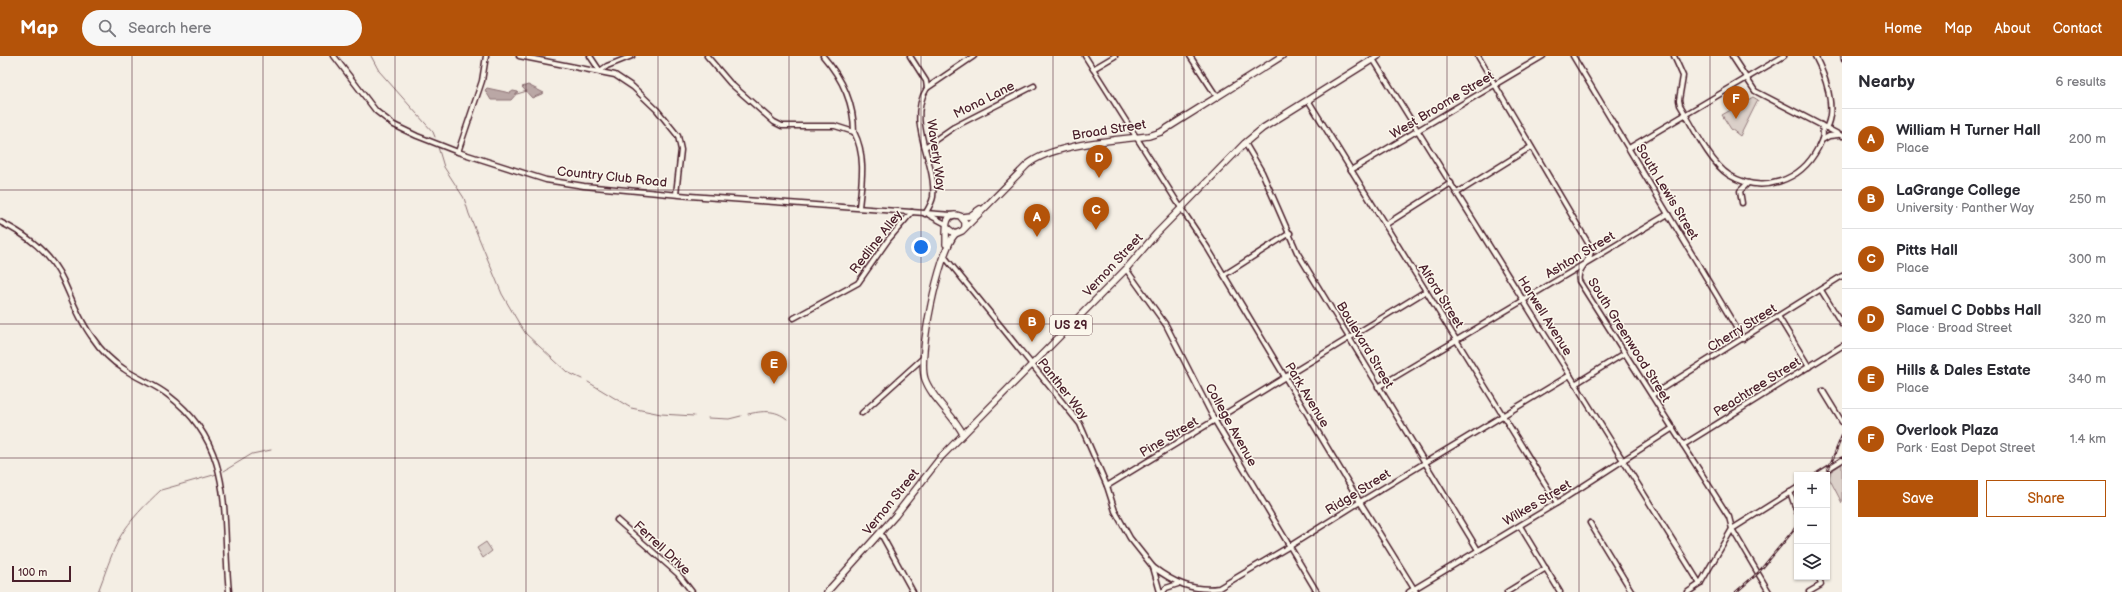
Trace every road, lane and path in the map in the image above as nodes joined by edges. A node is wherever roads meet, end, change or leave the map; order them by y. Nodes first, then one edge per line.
1 (334, 56) edge
2 (486, 56) edge
3 (519, 56) edge
4 (590, 56) edge
5 (632, 56) edge
6 (823, 56) edge
7 (910, 56) edge
8 (974, 56) edge
9 (1085, 56) edge
10 (1115, 56) edge
11 (1190, 56) edge
12 (1282, 56) edge
13 (1478, 56) edge
14 (1543, 56) edge
15 (1573, 56) edge
16 (1674, 56) edge
17 (1732, 56) edge
18 (1784, 56) edge
19 (1815, 56) edge
20 (708, 57) edge
21 (1376, 57) edge
22 (1093, 69) junction
23 (600, 71) junction
24 (1746, 79) junction
25 (1495, 85) junction
26 (1034, 86) dead end
27 (927, 88) junction
28 (1217, 97) junction
29 (1308, 100) junction
30 (1686, 114) junction
31 (1821, 125) junction
32 (1826, 128) junction
33 (1418, 131) junction
34 (854, 132) junction
35 (1842, 135) edge
36 (1136, 138) junction
37 (1822, 141) junction
38 (1245, 143) junction
39 (925, 147) junction
40 (1531, 147) junction
41 (1629, 148) junction
42 (458, 152) junction
43 (1352, 170) junction
44 (1451, 183) junction
45 (1748, 183) junction
46 (1457, 193) junction
47 (676, 194) junction
48 (1742, 203) dead end
49 (986, 206) junction
50 (858, 207) junction
51 (1181, 208) junction
52 (912, 212) junction
53 (927, 214) junction
54 (1668, 214) junction
55 (953, 215) junction
56 (962, 218) junction
57 (0, 222) edge
58 (1385, 225) junction
59 (946, 226) junction
60 (965, 227) junction
61 (1290, 233) junction
62 (955, 234) junction
63 (947, 246) junction
64 (944, 256) junction
65 (1585, 263) junction
66 (1126, 269) junction
67 (1224, 275) junction
68 (1842, 276) edge
69 (1821, 290) junction
70 (1426, 291) junction
71 (1523, 300) junction
72 (1778, 316) junction
73 (794, 318) dead end
74 (1842, 324) edge
75 (1349, 339) junction
76 (1743, 339) junction
77 (1456, 340) junction
78 (1842, 346) edge
79 (1624, 352) junction
80 (923, 358) junction
81 (1032, 365) junction
82 (1809, 367) junction
83 (1570, 375) junction
84 (1285, 377) junction
85 (1575, 384) junction
86 (1378, 386) junction
87 (1823, 391) dead end
88 (1652, 396) junction
89 (862, 413) dead end
90 (1503, 417) junction
91 (1215, 421) junction
92 (1842, 422) edge
93 (1673, 428) junction
94 (963, 434) junction
95 (1684, 445) junction
96 (1623, 460) junction
97 (1842, 460) edge
98 (1425, 463) junction
99 (1823, 472) edge
100 (1107, 486) junction
101 (1794, 490) edge
102 (1790, 492) junction
103 (1360, 502) junction
104 (1557, 503) junction
105 (1796, 508) edge
106 (617, 520) dead end
107 (1590, 523) dead end
108 (1520, 526) junction
109 (1732, 530) junction
110 (881, 534) junction
111 (1290, 546) junction
112 (1478, 550) junction
113 (1153, 568) junction
114 (1546, 568) junction
115 (1820, 580) edge
116 (1178, 584) junction
117 (1700, 584) junction
118 (1415, 590) edge
119 (229, 592) edge
120 (692, 592) edge
121 (827, 592) edge
122 (913, 592) edge
123 (1162, 592) edge
124 (1317, 592) edge
125 (1410, 592) edge
126 (1507, 592) edge
127 (1560, 592) edge
128 (1632, 592) edge
129 (1688, 592) edge
130 (1769, 592) edge
131 (1809, 592) edge

1 - 42 street, Country Club Road
2 - 42 street
3 - 23 street
4 - 23 street
5 - 23 street
6 - 34 street
7 - 27 street
8 - 27 street
9 - 22 street, Park Avenue
10 - 22 street
11 - 28 street
12 - 28 main road, Broad Street
13 - 25 street, South Greenwood Street
14 - 25 street, West Broome Street
15 - 41 street, South Lewis Street
16 - 30 street
17 - 24 street
18 - 24 street
19 - 32 street
20 - 34 street
21 - 29 main road, Vernon Street / US 29
21 - 33 street, Harwell Avenue
22 - 36 street, Park Avenue
23 - 47 street
24 - 30 street
24 - 31 street
25 - 33 street, West Broome Street
25 - 40 street, South Greenwood Street
26 - 39 street, Mona Lane
27 - 39 street, Waverly Way
28 - 36 main road, Broad Street
29 - 38 main road, Vernon Street / US 29
29 - 43 street, Alford Street
30 - 41 street
30 - 45 street
31 - 32 street
31 - 37 street
32 - 35 street
33 - 43 street, West Broome Street
33 - 44 street, Harwell Avenue
34 - 50 street
35 - 37 street
36 - 49 main road, Broad Street
36 - 51 street, Park Avenue
37 - 45 street
38 - 51 main road, Vernon Street / US 29
38 - 61 street, Boulevard Street
39 - 53 street, Waverly Way
40 - 46 street
40 - 65 street, South Greenwood Street
41 - 54 street, South Lewis Street
42 - 47 street, Country Club Road
43 - 58 street, Alford Street
44 - 46 street, Harwell Avenue
44 - 58 street
45 - 48 street
46 - 71 street, Harwell Avenue
47 - 50 street, Country Club Road
49 - 56 main road, Broad Street
49 - 60 main road, Broad Street
50 - 52 street, Country Club Road
51 - 66 main road, Vernon Street / US 29
51 - 67 street, Park Avenue
52 - 53 street, Country Club Road
52 - 73 street, Redline Alley
53 - 55 street, Country Club Road
53 - 59 street, Country Club Road
54 - 65 street, Ashton Street
54 - 76 street, South Lewis Street
55 - 56 main road
55 - 59 main road
56 - 60 main road
57 - 119 street
58 - 70 street, Alford Street
59 - 62 main road
59 - 63 main road
60 - 62 main road
61 - 67 street
61 - 75 street, Boulevard Street
62 - 63 main road
63 - 64 main road
64 - 80 main road
64 - 81 street, Panther Way
65 - 71 street, Ashton Street
65 - 79 street, South Greenwood Street
66 - 81 main road, Vernon Street / US 29
66 - 91 street, College Avenue
67 - 84 street, Park Avenue
68 - 69 street, Cherry Street
69 - 72 street, Cherry Street
69 - 74 street
70 - 75 street, Pine Street
70 - 77 street, Alford Street
71 - 77 street, Ashton Street
71 - 83 street, Harwell Avenue
72 - 76 street, Cherry Street
72 - 82 street
75 - 84 street, Pine Street
75 - 86 street, Boulevard Street
76 - 88 street, Cherry Street
77 - 86 street, Ashton Street
77 - 90 street, Alford Street
78 - 82 street, Peachtree Street
79 - 85 street
79 - 88 street, South Greenwood Street
80 - 89 street
80 - 94 main road
81 - 94 main road, Vernon Street / US 29
81 - 100 street, Panther Way
82 - 95 street, Peachtree Street
83 - 85 street, Harwell Avenue
83 - 90 street, Ridge Street
84 - 91 street, Pine Street
84 - 103 street, Park Avenue
85 - 96 street, Harwell Avenue
86 - 98 street, Boulevard Street
87 - 92 street
88 - 93 street, South Greenwood Street
90 - 98 street, Ridge Street
90 - 104 street, Alford Street
91 - 100 street, Pine Street
91 - 111 street, College Avenue
93 - 95 street, South Greenwood Street
93 - 96 street, Wilkes Street
94 - 110 main road, Vernon Street / US 29
95 - 109 street, South Greenwood Street
96 - 104 street, Wilkes Street
96 - 117 street, Harwell Avenue
97 - 99 street
98 - 103 street, Ridge Street
98 - 112 street, Boulevard Street
100 - 113 street, Panther Way
101 - 102 street
102 - 105 street
102 - 109 street
103 - 111 street, Ridge Street
103 - 118 street, Park Avenue
104 - 108 street, Wilkes Street
106 - 120 street, Ferrell Drive
107 - 128 street
108 - 112 street, Wilkes Street
108 - 114 street
109 - 117 street
109 - 130 street, South Greenwood Street
110 - 121 main road, Vernon Street / US 29
110 - 122 street
111 - 116 street, Ridge Street
111 - 124 street, College Avenue
112 - 118 street, Wilkes Street
113 - 116 street, Ridge Street
113 - 123 street, Panther Way
114 - 126 street
114 - 127 street
115 - 131 street
116 - 123 street
117 - 129 street
118 - 125 street, Wilkes Street

